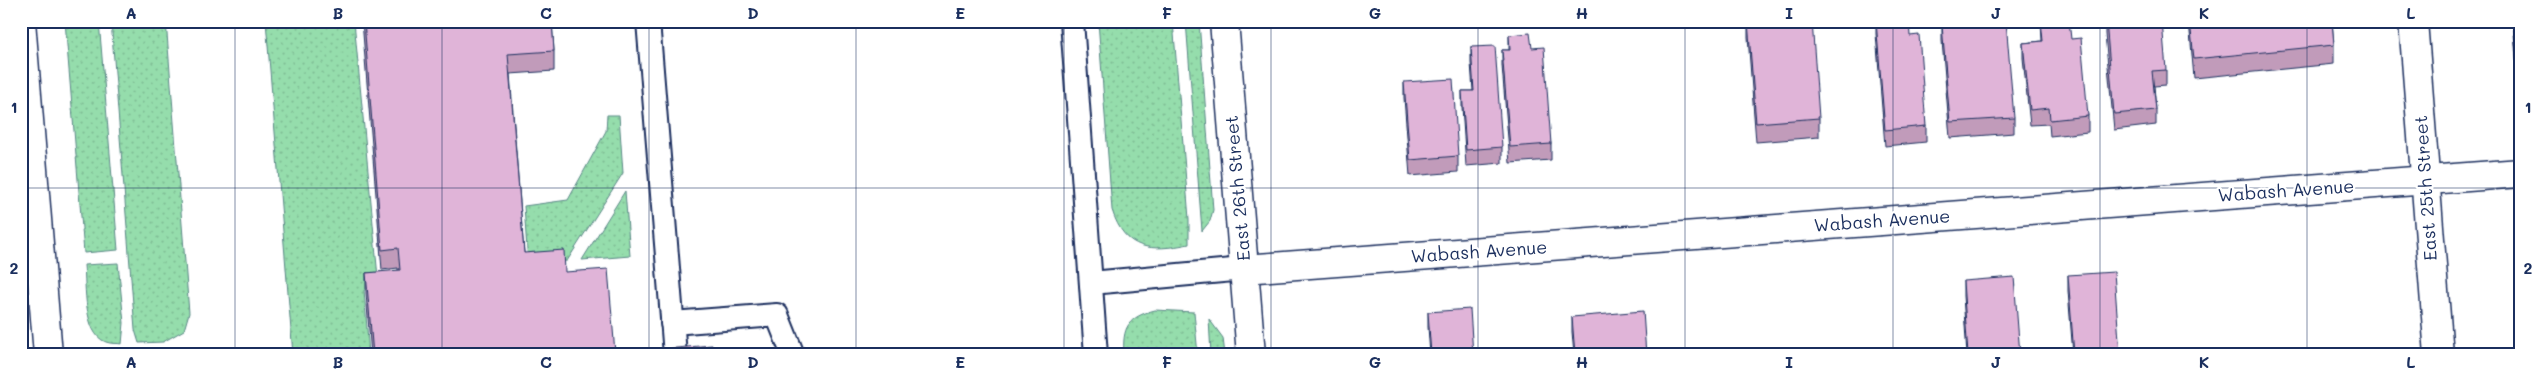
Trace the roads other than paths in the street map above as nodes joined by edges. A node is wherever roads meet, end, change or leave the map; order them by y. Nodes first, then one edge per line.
1 (21, 21) edge
2 (648, 21) edge
3 (1072, 21) edge
4 (1224, 21) edge
5 (2414, 21) edge
6 (24, 85) edge
7 (2521, 172) edge
8 (2426, 180) junction
9 (1244, 269) junction
10 (1091, 284) junction
11 (672, 322) junction
12 (48, 355) edge
13 (675, 355) edge
14 (793, 355) edge
15 (1096, 355) edge
16 (1251, 355) edge
17 (2439, 355) edge

1 - 6 street
2 - 11 lane
3 - 10 lane
4 - 9 street, East 26th Street
5 - 8 street, East 25th Street
6 - 12 street
7 - 8 street, Wabash Avenue
8 - 9 street, Wabash Avenue
8 - 17 street, East 25th Street
9 - 10 lane
9 - 16 street, East 26th Street
10 - 15 lane
11 - 13 lane
11 - 14 lane

